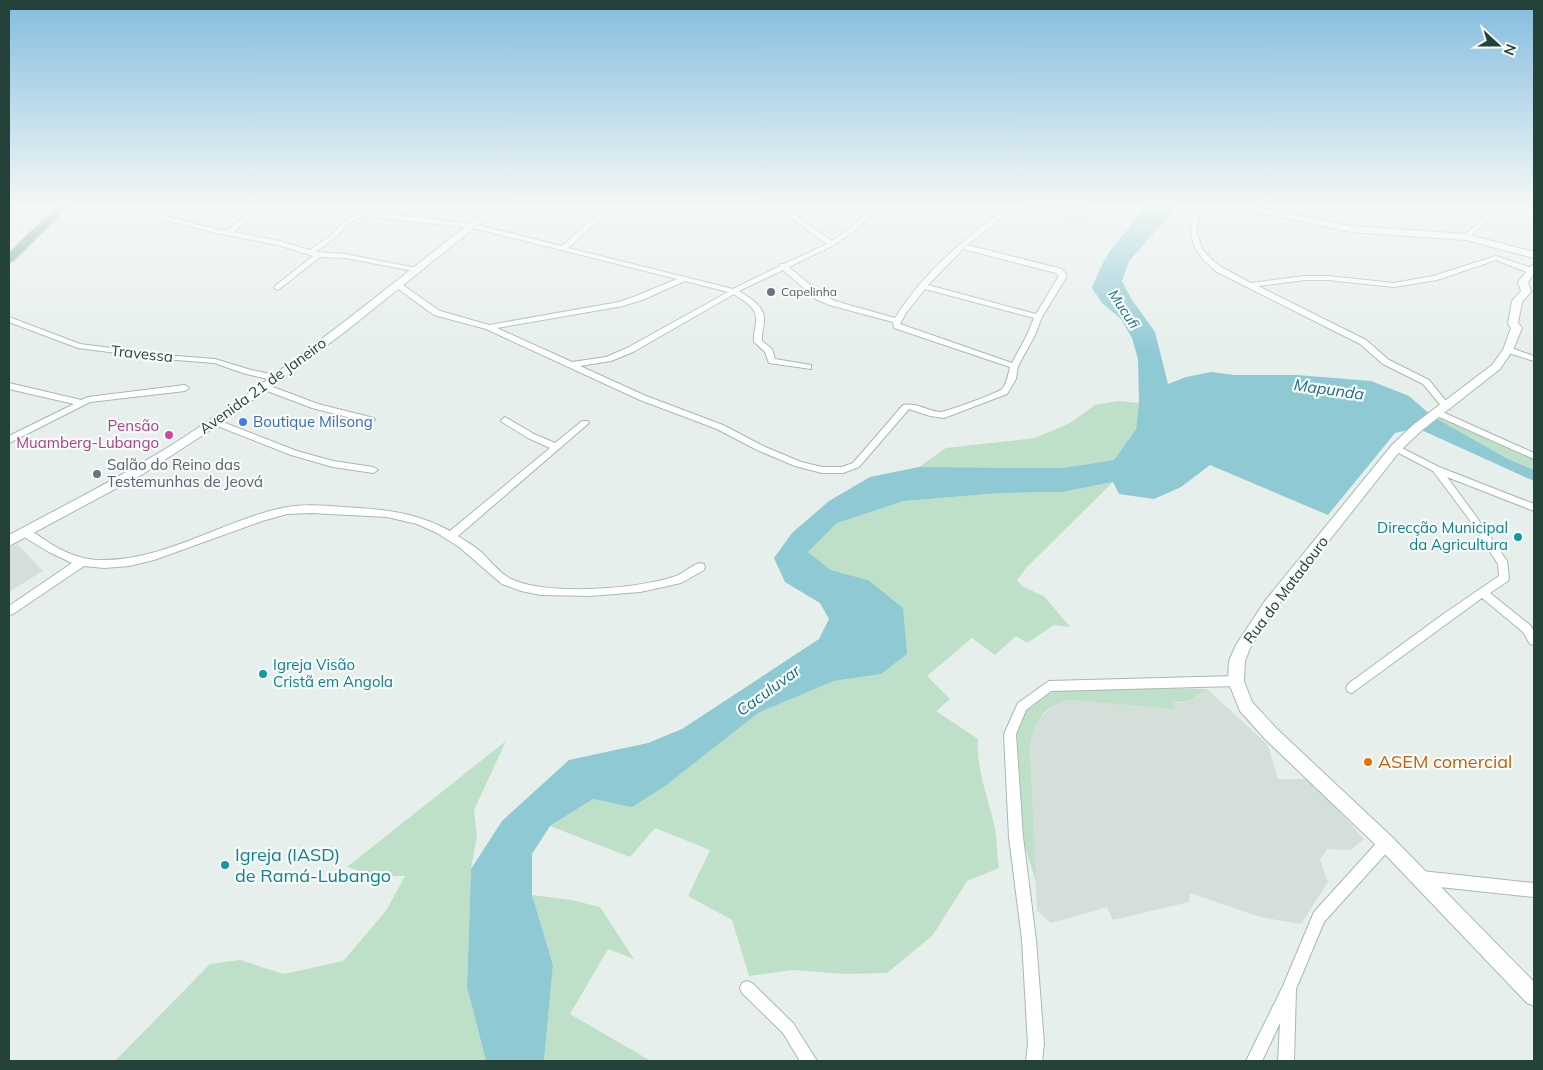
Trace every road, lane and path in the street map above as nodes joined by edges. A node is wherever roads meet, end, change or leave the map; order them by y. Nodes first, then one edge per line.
1 (314, 254) joint
2 (437, 254) edge
3 (588, 254) edge
4 (810, 254) edge
5 (953, 254) edge
6 (990, 254) edge
7 (1201, 254) edge
8 (783, 266) junction
9 (1533, 269) edge
10 (416, 270) junction
11 (686, 278) junction
12 (397, 285) junction
13 (1248, 285) junction
14 (923, 286) junction
15 (278, 288) dead end
16 (734, 291) junction
17 (1530, 293) edge
18 (1038, 317) junction
19 (9, 319) edge
20 (897, 321) junction
21 (490, 328) junction
22 (1508, 350) junction
23 (1534, 359) edge
24 (569, 365) junction
25 (1014, 366) junction
26 (808, 367) dead end
27 (277, 378) junction
28 (9, 386) edge
29 (265, 387) junction
30 (185, 388) dead end
31 (82, 403) junction
32 (1439, 412) junction
33 (370, 420) dead end
34 (505, 420) dead end
35 (215, 422) junction
36 (585, 423) dead end
37 (9, 440) edge
38 (556, 447) junction
39 (1396, 448) junction
40 (1534, 456) edge
41 (1436, 469) junction
42 (373, 470) dead end
43 (1534, 508) edge
44 (25, 532) junction
45 (450, 537) junction
46 (9, 541) edge
47 (82, 562) junction
48 (700, 567) dead end
49 (1483, 593) junction
50 (9, 611) edge
51 (1534, 641) edge
52 (1236, 681) junction
53 (1352, 688) dead end
54 (1386, 843) junction
55 (1419, 878) junction
56 (1534, 890) edge
57 (747, 988) dead end
58 (1289, 989) junction
59 (1534, 996) edge
60 (809, 1061) edge
61 (1034, 1061) edge
62 (1254, 1061) edge
63 (1286, 1061) edge

1 - 10 street
1 - 15 street
2 - 10 main road, Avenida 21 de Janeiro
3 - 11 street
4 - 8 street
5 - 14 street
6 - 18 street
7 - 13 street
8 - 16 street
8 - 20 street
9 - 13 street
9 - 17 street, Rua do Matadouro
10 - 12 main road, Avenida 21 de Janeiro
11 - 16 street
11 - 21 street
12 - 21 street
12 - 27 main road, Avenida 21 de Janeiro
13 - 32 street
14 - 18 street
14 - 20 street
16 - 24 street
16 - 26 street
17 - 22 street, Rua do Matadouro
18 - 25 street
19 - 27 street, Travessa
20 - 25 street
21 - 24 street
22 - 23 street
22 - 32 street, Rua do Matadouro
24 - 25 street
27 - 29 street, Avenida 21 de Janeiro
28 - 31 street
29 - 33 street
29 - 35 street, Avenida 21 de Janeiro
30 - 31 street
31 - 37 street
32 - 39 street, Rua do Matadouro
32 - 40 street
34 - 38 street
35 - 42 street
35 - 44 street, Avenida 21 de Janeiro
36 - 38 street
38 - 45 street
39 - 41 street
39 - 52 street, Rua do Matadouro
41 - 43 street
41 - 49 street
44 - 46 street, Avenida 21 de Janeiro
44 - 47 street
45 - 47 street
45 - 48 street
47 - 50 street
49 - 51 street
49 - 53 street
52 - 54 street, Rua do Matadouro
52 - 61 street
54 - 55 street, Rua do Matadouro
54 - 58 street
55 - 56 street
55 - 59 street, Rua do Matadouro
57 - 60 street
58 - 62 street
58 - 63 street

